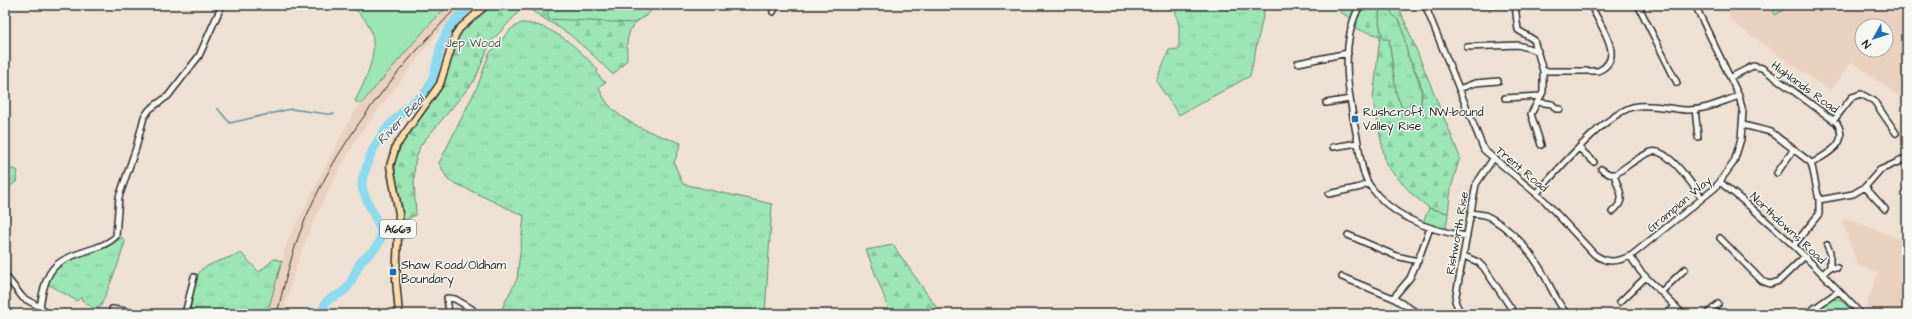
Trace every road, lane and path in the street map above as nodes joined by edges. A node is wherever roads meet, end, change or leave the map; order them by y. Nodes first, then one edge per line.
1 (222, 5) edge
2 (486, 5) edge
3 (777, 5) edge
4 (1360, 5) edge
5 (1425, 5) edge
6 (1466, 5) edge
7 (1510, 5) edge
8 (1515, 5) edge
9 (1591, 5) edge
10 (1638, 5) edge
11 (1688, 5) edge
12 (1696, 6) edge
13 (773, 12) dead end
14 (1467, 47) dead end
15 (1538, 51) junction
16 (1348, 53) junction
17 (1298, 63) dead end
18 (1543, 71) junction
19 (1731, 77) junction
20 (1498, 81) dead end
21 (1677, 83) dead end
22 (1459, 89) junction
23 (1541, 96) junction
24 (1739, 96) junction
25 (1505, 98) dead end
26 (1350, 99) junction
27 (1537, 102) junction
28 (1326, 104) dead end
29 (1696, 109) junction
30 (1560, 110) dead end
31 (1834, 120) junction
32 (1743, 125) junction
33 (1896, 133) dead end
34 (1698, 137) dead end
35 (1358, 143) junction
36 (1541, 145) dead end
37 (1333, 147) dead end
38 (1579, 148) junction
39 (1794, 149) junction
40 (1907, 158) edge
41 (1493, 159) junction
42 (1594, 162) dead end
43 (1811, 164) junction
44 (1601, 169) dead end
45 (1777, 172) dead end
46 (1614, 174) junction
47 (1368, 182) junction
48 (1720, 182) junction
49 (1865, 187) junction
50 (1329, 194) dead end
51 (1536, 194) junction
52 (1702, 198) junction
53 (1819, 200) junction
54 (1885, 209) dead end
55 (1612, 212) dead end
56 (1471, 213) junction
57 (1430, 228) junction
58 (1348, 235) dead end
59 (1467, 236) junction
60 (1720, 238) dead end
61 (1794, 245) junction
62 (1827, 245) dead end
63 (1464, 256) junction
64 (1630, 256) junction
65 (1805, 256) junction
66 (1418, 261) junction
67 (1830, 267) junction
68 (1837, 268) dead end
69 (1685, 269) dead end
70 (1823, 274) junction
71 (5, 275) edge
72 (194, 277) dead end
73 (1342, 277) dead end
74 (1646, 277) junction
75 (1839, 291) junction
76 (1661, 292) junction
77 (1393, 298) junction
78 (1620, 302) dead end
79 (1718, 304) dead end
80 (1675, 306) junction
81 (40, 307) junction
82 (472, 309) dead end
83 (112, 310) dead end
84 (48, 314) edge
85 (136, 314) edge
86 (185, 314) edge
87 (399, 314) edge
88 (449, 314) edge
89 (1419, 314) edge
90 (1462, 314) edge
91 (1515, 314) edge
92 (1567, 314) edge
93 (1668, 314) edge
94 (1683, 314) edge
95 (1707, 314) edge
96 (1806, 314) edge
97 (1861, 314) edge

1 - 81 street
2 - 87 main road, A663
3 - 13 street
4 - 16 street
5 - 22 street, Trent Road
6 - 7 street
8 - 15 street
9 - 18 street
10 - 21 street
11 - 12 street
12 - 19 street, Grampian Way
14 - 15 street
15 - 18 street
16 - 17 street
16 - 26 street
18 - 23 street
19 - 24 street, Grampian Way
19 - 31 street, Highlands Road
20 - 22 street
22 - 41 street, Trent Road
23 - 25 street
23 - 27 street
24 - 29 street
24 - 32 street, Grampian Way
26 - 28 street
26 - 35 street
27 - 30 street
27 - 36 street
29 - 34 street
29 - 38 street
31 - 33 street
31 - 43 street, Highlands Road
32 - 39 street
32 - 48 street, Grampian Way
35 - 37 street
35 - 47 street
38 - 42 street
38 - 51 street
39 - 43 street
39 - 45 street
40 - 49 street
41 - 51 street, Trent Road
41 - 56 street, Rishworth Rise
43 - 53 street
44 - 46 street
46 - 52 street
46 - 55 street
47 - 50 street
47 - 57 street
48 - 52 street, Grampian Way
48 - 61 street, Northdowns Road
49 - 53 street
49 - 54 street
51 - 64 street, Trent Road
52 - 64 street, Grampian Way
53 - 61 street
56 - 59 street, Rishworth Rise
56 - 92 street
57 - 59 street
57 - 66 street
58 - 66 street
59 - 63 street, Rishworth Rise
60 - 65 street
61 - 65 street, Northdowns Road
62 - 67 street
63 - 90 street, Rishworth Rise
63 - 91 street
64 - 74 street
65 - 70 street, Northdowns Road
66 - 77 street
67 - 68 street
67 - 70 street
69 - 76 street
70 - 75 street, Northdowns Road
71 - 81 street
72 - 86 street
73 - 77 street
74 - 76 street
74 - 78 street
75 - 96 street
75 - 97 street, Northdowns Road
76 - 80 street
77 - 89 street
79 - 95 street
80 - 93 street
80 - 94 street
81 - 84 street
82 - 88 street
83 - 85 street

